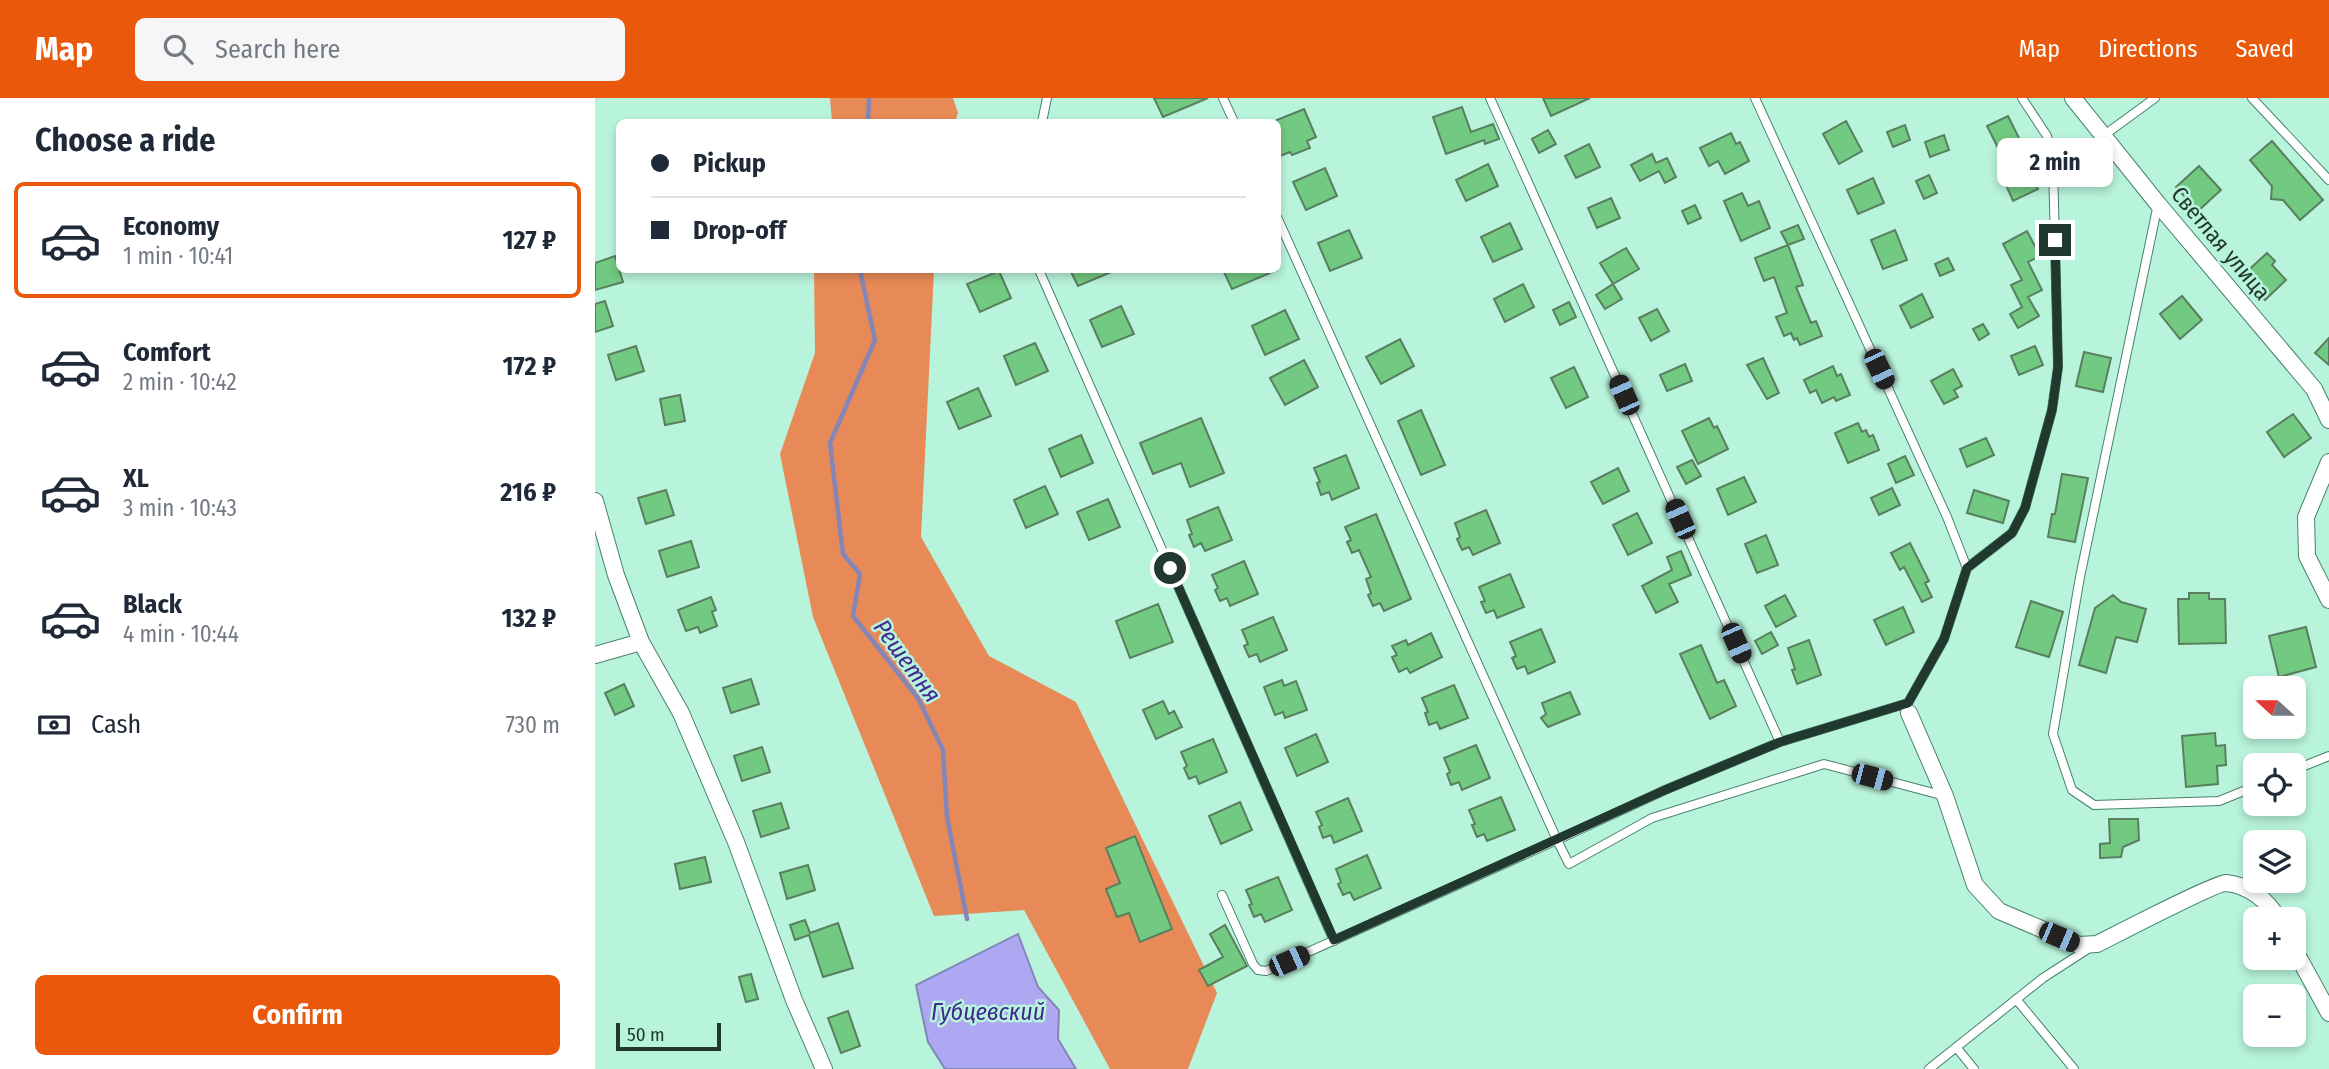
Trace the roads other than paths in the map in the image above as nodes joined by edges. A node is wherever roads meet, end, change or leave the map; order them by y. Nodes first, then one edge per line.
1 (1047, 98) edge
2 (1223, 98) edge
3 (1490, 98) edge
4 (1755, 98) edge
5 (2022, 98) edge
6 (2073, 98) edge
7 (2155, 98) edge
8 (2252, 98) edge
9 (1043, 119) edge
10 (1233, 119) edge
11 (2103, 136) junction
12 (2329, 180) edge
13 (2158, 204) junction
14 (1281, 226) edge
15 (1040, 273) edge
16 (2329, 420) edge
17 (2329, 462) edge
18 (595, 500) edge
19 (1967, 568) junction
20 (2329, 600) edge
21 (641, 642) junction
22 (595, 655) edge
23 (1909, 708) junction
24 (1780, 742) junction
25 (2329, 756) edge
26 (2306, 765) edge
27 (2243, 791) edge
28 (1945, 796) junction
29 (1557, 840) junction
30 (1222, 895) dead end
31 (2272, 907) edge
32 (1334, 940) junction
33 (2097, 944) junction
34 (2305, 970) edge
35 (2016, 999) junction
36 (2329, 1013) edge
37 (1956, 1047) junction
38 (824, 1069) edge
39 (1929, 1069) edge
40 (1974, 1069) edge
41 (2074, 1069) edge

1 - 9 lane
2 - 10 lane
3 - 24 lane
4 - 19 lane
5 - 19 lane
6 - 11 street, Светлая улица
7 - 11 lane
8 - 12 lane
11 - 13 street, Светлая улица
13 - 16 street, Светлая улица
13 - 27 lane
14 - 29 lane
15 - 32 lane
17 - 20 street
18 - 21 street
19 - 23 lane
21 - 22 street
21 - 38 street
23 - 24 lane
23 - 28 street
24 - 29 lane
25 - 26 lane
28 - 29 lane
28 - 33 street
29 - 32 lane
30 - 32 lane
31 - 33 street
33 - 35 lane
34 - 36 street
35 - 37 lane
35 - 41 lane
37 - 39 lane
37 - 40 lane

